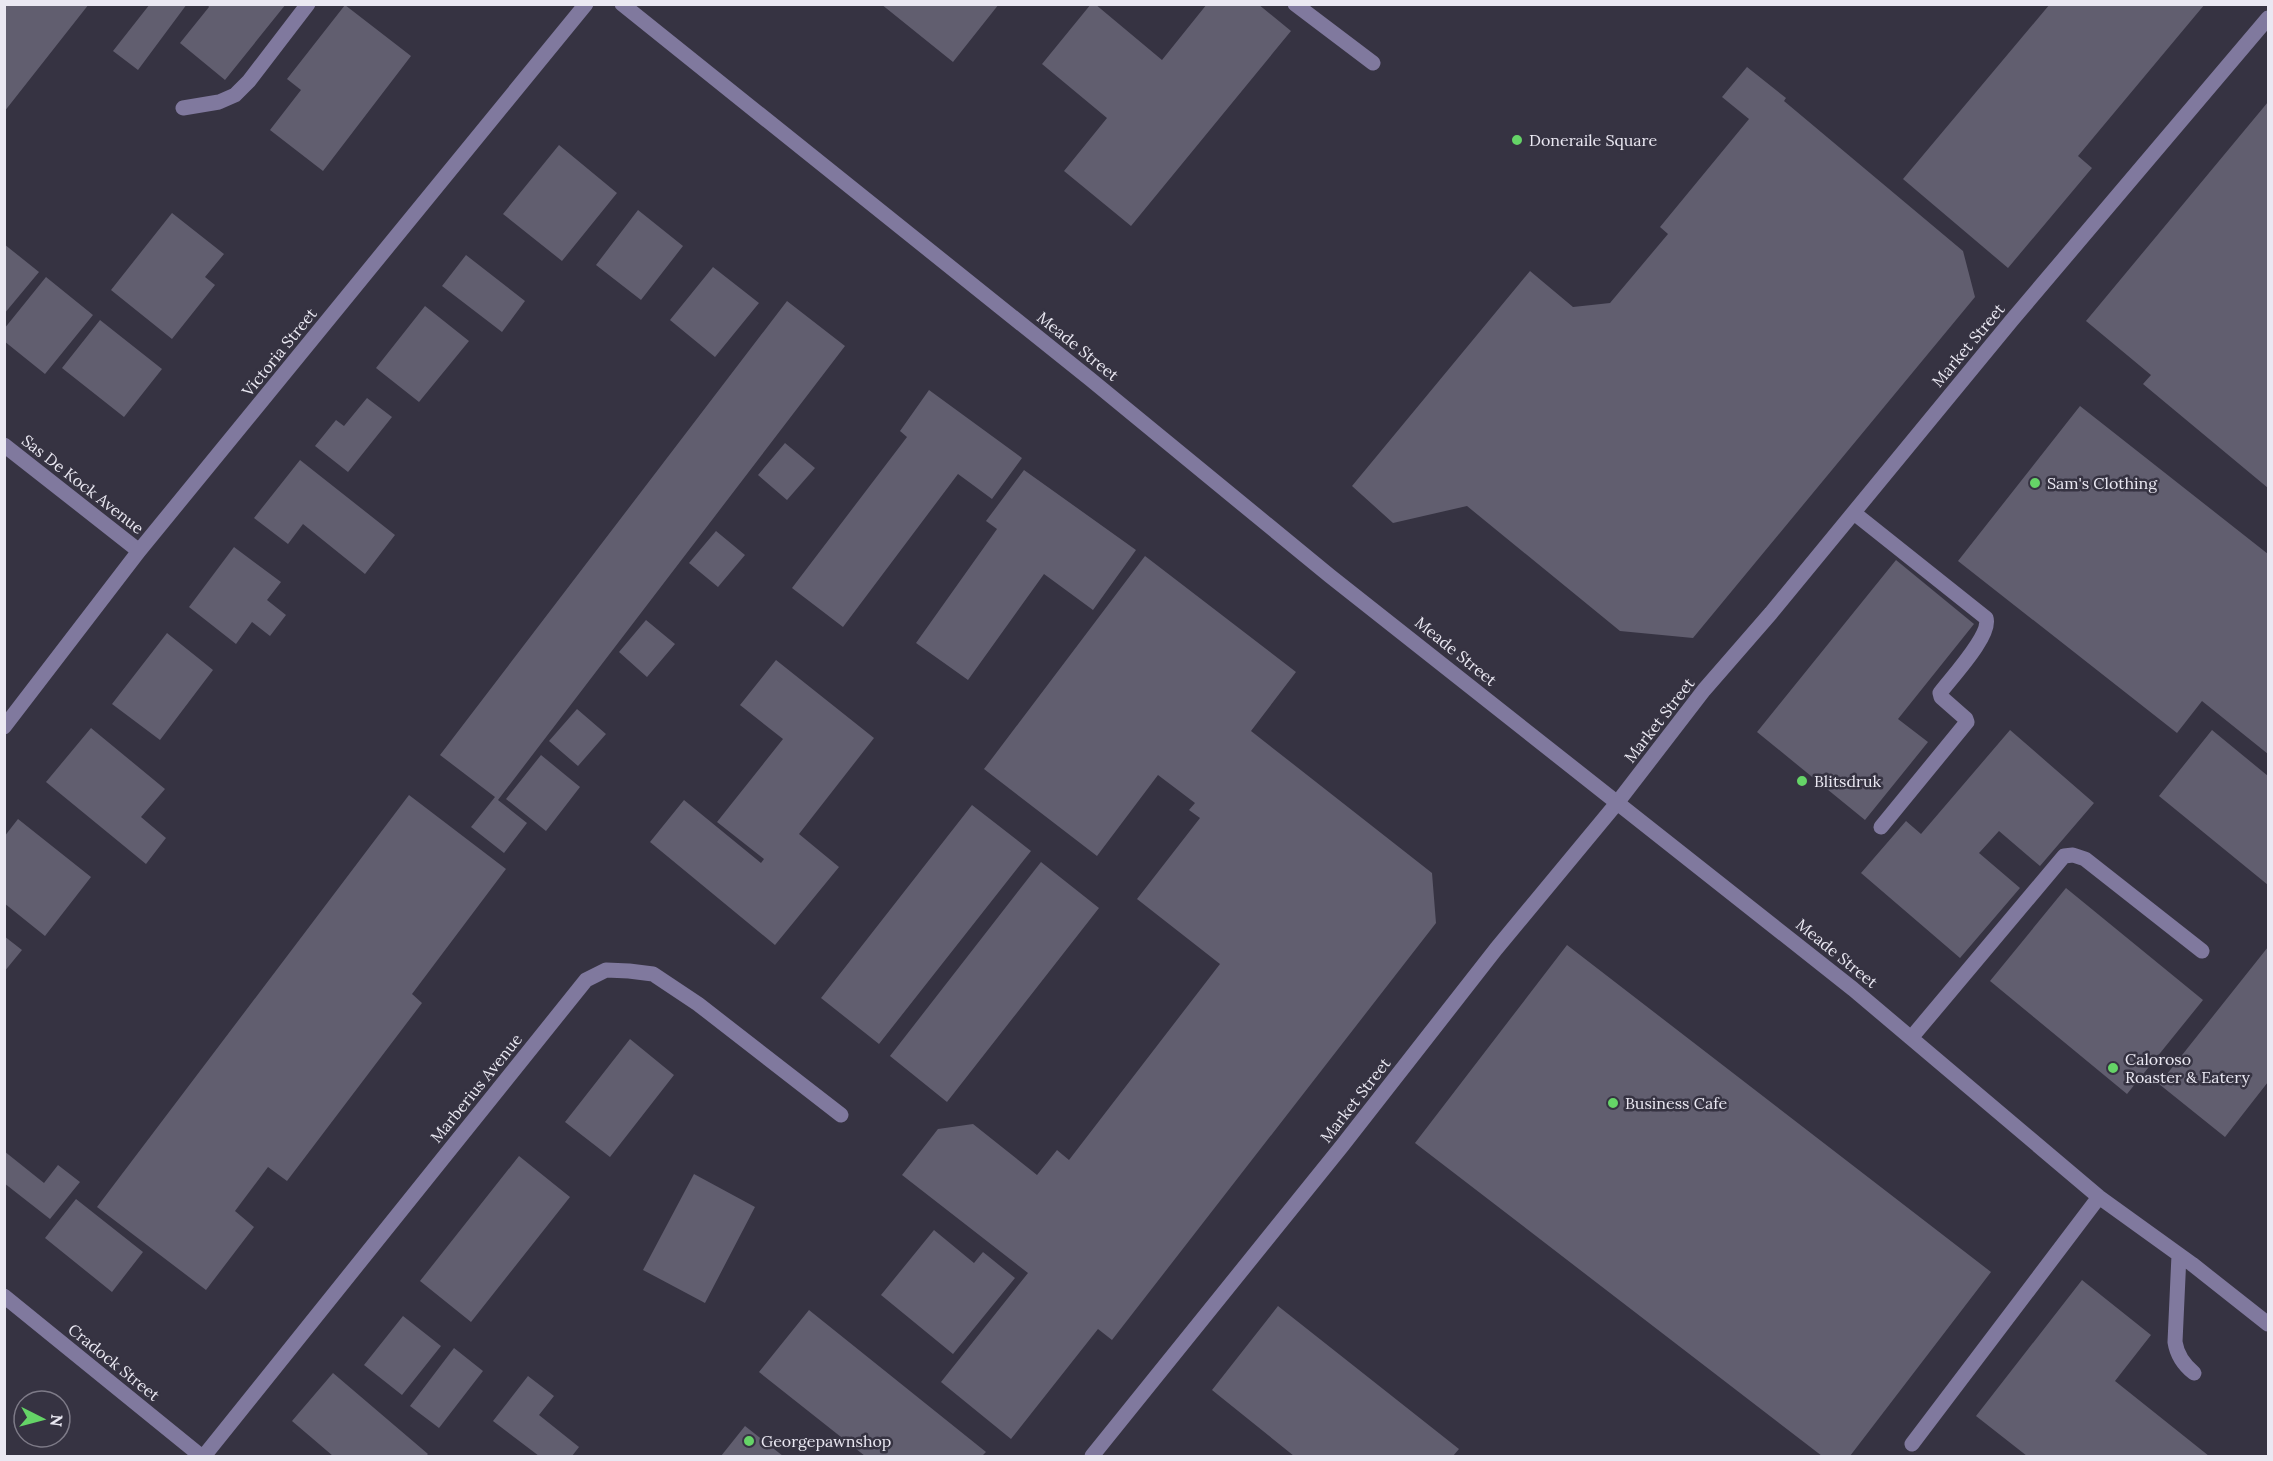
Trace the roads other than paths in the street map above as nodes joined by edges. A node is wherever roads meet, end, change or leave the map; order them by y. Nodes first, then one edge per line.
1 (308, 4) edge
2 (586, 4) edge
3 (622, 4) edge
4 (1295, 4) edge
5 (2268, 18) edge
6 (1373, 63) dead end
7 (183, 108) dead end
8 (4, 445) edge
9 (1854, 513) junction
10 (140, 552) junction
11 (4, 727) edge
12 (1617, 803) junction
13 (1881, 827) dead end
14 (2202, 951) dead end
15 (1911, 1038) junction
16 (841, 1115) dead end
17 (2099, 1197) junction
18 (2179, 1255) junction
19 (4, 1296) edge
20 (2268, 1324) edge
21 (2194, 1373) dead end
22 (1912, 1444) dead end
23 (203, 1456) edge
24 (1092, 1456) edge

1 - 7 street
2 - 10 street, Victoria Street
3 - 12 street, Meade Street
4 - 6 street
5 - 9 street, Market Street
8 - 10 street, Sas De Kock Avenue
9 - 12 street, Market Street
9 - 13 street
10 - 11 street, Victoria Street
12 - 15 street, Meade Street
12 - 24 street, Market Street
14 - 15 street
15 - 17 street, Meade Street
16 - 23 street, Marberius Avenue
17 - 18 street, Meade Street
17 - 22 street
18 - 20 street, Meade Street
18 - 21 street
19 - 23 street, Cradock Street

